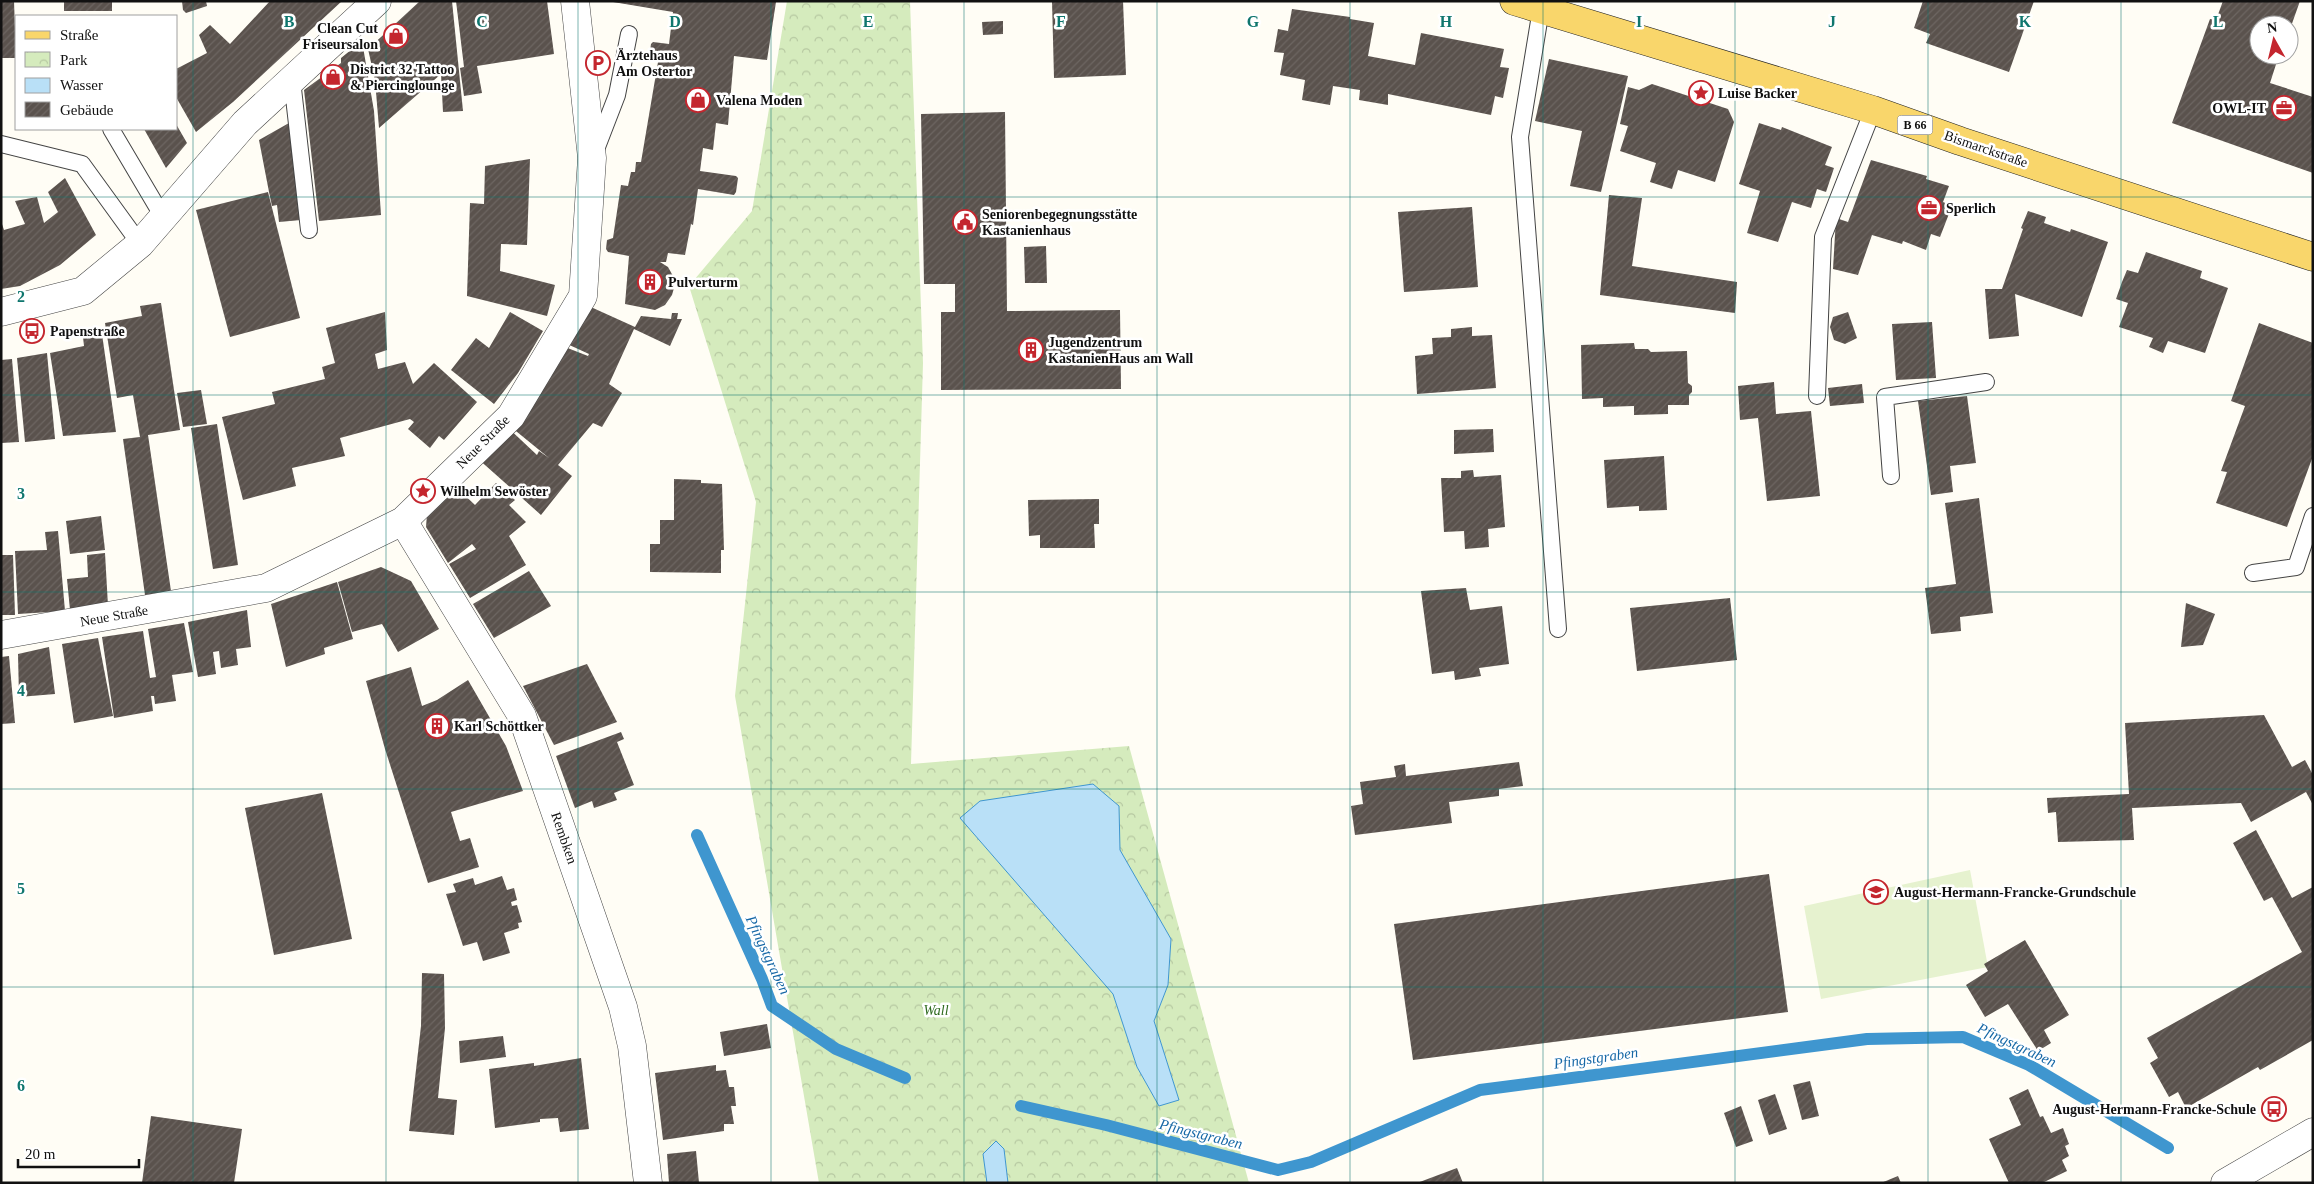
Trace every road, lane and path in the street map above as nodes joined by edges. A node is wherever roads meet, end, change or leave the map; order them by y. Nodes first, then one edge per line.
1 (377, 1) edge
2 (575, 1) edge
3 (1514, 1) edge
4 (1541, 9) junction
5 (629, 34) dead end
6 (292, 80) junction
7 (1873, 110) junction
8 (111, 130) edge
9 (1, 144) edge
10 (592, 158) junction
11 (163, 217) junction
12 (309, 230) dead end
13 (140, 244) junction
14 (2313, 257) edge
15 (1, 312) edge
16 (1986, 382) dead end
17 (1817, 396) dead end
18 (1891, 476) dead end
19 (2313, 516) edge
20 (403, 521) junction
21 (2253, 573) dead end
22 (1558, 629) dead end
23 (1, 636) edge
24 (2313, 1132) edge
25 (648, 1183) edge
26 (2225, 1183) edge

1 - 6 street
2 - 10 street, Neue Straße
3 - 4 main road, Bismarckstraße / B 66
4 - 7 main road, Bismarckstraße / B 66
4 - 22 lane
5 - 10 lane
6 - 11 street
6 - 12 lane
7 - 14 main road, Bismarckstraße / B 66
7 - 17 lane
8 - 11 lane
9 - 13 lane
10 - 20 street, Neue Straße
11 - 13 street
13 - 15 street
16 - 18 lane
19 - 21 lane
20 - 23 street, Neue Straße
20 - 25 street, Rembken
24 - 26 street

